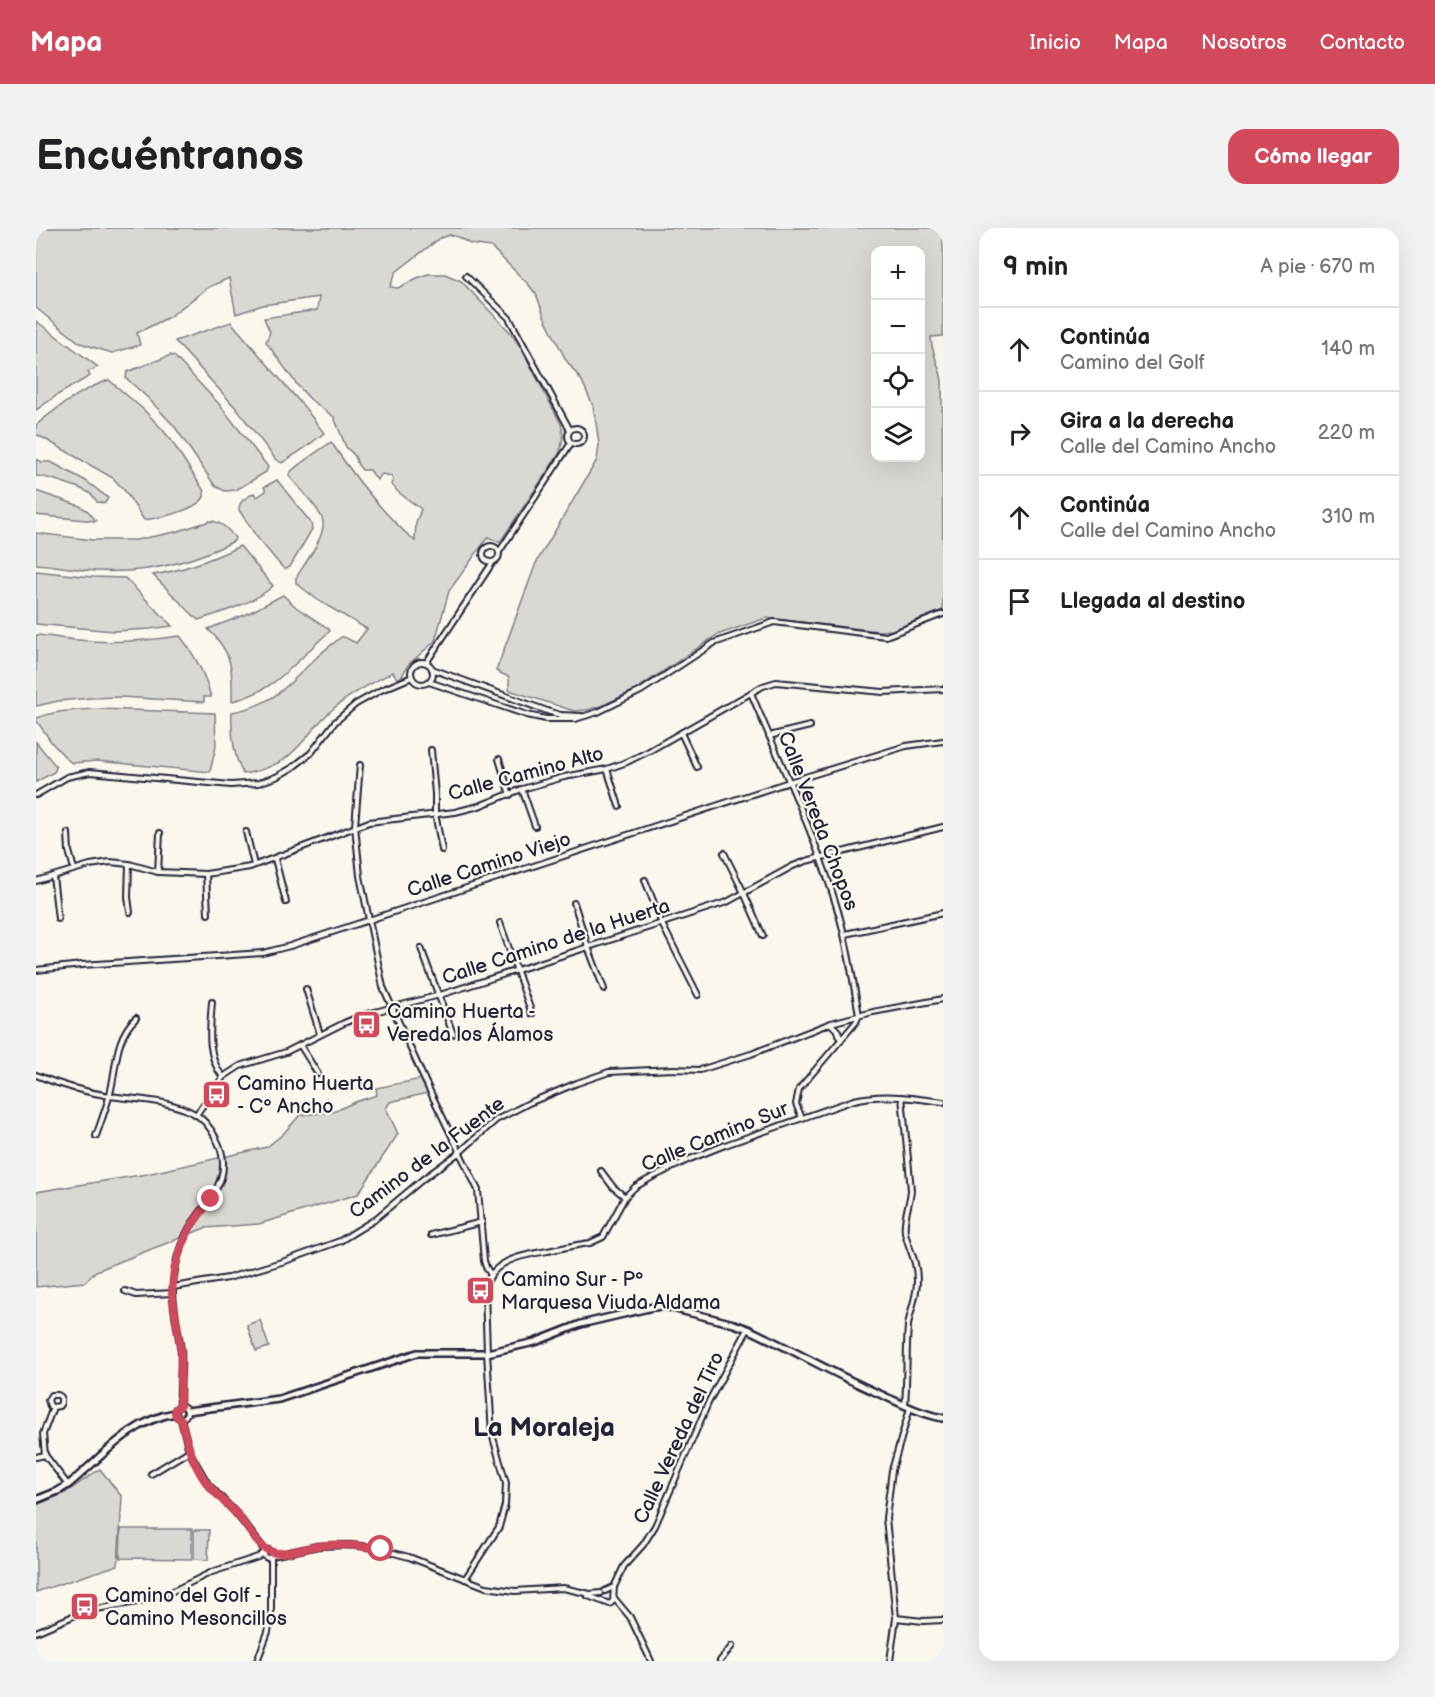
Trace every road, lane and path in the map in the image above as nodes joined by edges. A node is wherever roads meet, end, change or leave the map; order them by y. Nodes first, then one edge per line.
1 (466, 276) dead end
2 (570, 430) junction
3 (571, 443) junction
4 (506, 540) junction
5 (495, 547) junction
6 (499, 552) junction
7 (483, 558) junction
8 (493, 562) junction
9 (484, 575) junction
10 (943, 615) edge
11 (426, 663) junction
12 (432, 669) junction
13 (411, 677) junction
14 (429, 682) junction
15 (943, 689) edge
16 (751, 693) junction
17 (588, 715) junction
18 (810, 726) dead end
19 (681, 733) junction
20 (769, 736) junction
21 (943, 741) edge
22 (431, 750) dead end
23 (499, 759) dead end
24 (360, 765) dead end
25 (697, 767) dead end
26 (607, 769) junction
27 (789, 782) junction
28 (522, 789) junction
29 (36, 795) edge
30 (510, 795) junction
31 (619, 806) dead end
32 (435, 813) junction
33 (355, 826) junction
34 (535, 826) dead end
35 (943, 827) edge
36 (246, 832) dead end
37 (69, 833) dead end
38 (160, 833) dead end
39 (442, 850) dead end
40 (724, 853) dead end
41 (820, 856) junction
42 (275, 858) junction
43 (129, 864) junction
44 (254, 865) junction
45 (74, 870) junction
46 (158, 872) junction
47 (206, 874) junction
48 (53, 876) junction
49 (645, 880) dead end
50 (36, 881) edge
51 (744, 893) junction
52 (286, 902) dead end
53 (574, 903) dead end
54 (130, 912) dead end
55 (943, 913) edge
56 (208, 914) dead end
57 (58, 919) dead end
58 (368, 920) junction
59 (500, 923) dead end
60 (662, 924) junction
61 (844, 934) junction
62 (763, 936) dead end
63 (588, 947) junction
64 (421, 948) dead end
65 (36, 970) edge
66 (516, 970) junction
67 (306, 989) dead end
68 (604, 989) dead end
69 (440, 995) junction
70 (698, 995) dead end
71 (943, 999) edge
72 (212, 1002) dead end
73 (391, 1008) junction
74 (532, 1014) dead end
75 (859, 1016) junction
76 (136, 1018) dead end
77 (831, 1023) junction
78 (320, 1034) junction
79 (453, 1034) dead end
80 (841, 1040) junction
81 (300, 1045) junction
82 (318, 1074) dead end
83 (36, 1075) edge
84 (223, 1077) junction
85 (110, 1096) junction
86 (902, 1097) junction
87 (943, 1102) edge
88 (196, 1115) junction
89 (802, 1118) junction
90 (96, 1136) dead end
91 (460, 1152) junction
92 (601, 1171) dead end
93 (625, 1197) junction
94 (482, 1222) junction
95 (432, 1235) dead end
96 (491, 1275) junction
97 (173, 1287) junction
98 (125, 1291) dead end
99 (172, 1293) junction
100 (748, 1329) junction
101 (487, 1353) junction
102 (180, 1406) junction
103 (53, 1407) dead end
104 (908, 1407) junction
105 (187, 1411) junction
106 (175, 1413) junction
107 (943, 1418) edge
108 (181, 1419) junction
109 (189, 1451) junction
110 (45, 1455) junction
111 (36, 1457) edge
112 (151, 1474) dead end
113 (68, 1485) junction
114 (36, 1500) edge
115 (268, 1555) junction
116 (465, 1579) junction
117 (614, 1587) junction
118 (603, 1592) junction
119 (582, 1593) junction
120 (613, 1597) junction
121 (601, 1600) junction
122 (610, 1604) junction
123 (622, 1608) junction
124 (896, 1618) junction
125 (943, 1620) edge
126 (36, 1632) edge
127 (732, 1646) dead end
128 (257, 1661) edge
129 (651, 1661) edge
130 (720, 1661) edge
131 (890, 1661) edge

1 - 2 street
2 - 3 street
2 - 3 street
3 - 4 street
4 - 5 street
4 - 6 street
5 - 6 street
5 - 7 street
6 - 8 street
7 - 8 street
7 - 9 street
8 - 9 street
9 - 11 street
10 - 17 street
11 - 12 street
11 - 13 street
12 - 14 street
12 - 17 street
13 - 14 street
13 - 29 street
14 - 17 street
15 - 16 street, Calle Camino Alto
16 - 19 street, Calle Camino Alto
16 - 20 street, Calle Vereda Chopos
18 - 20 street
19 - 25 street
19 - 26 street, Calle Camino Alto
20 - 27 street, Calle Vereda Chopos
21 - 27 street, Calle Camino Viejo
22 - 32 street
23 - 30 street
24 - 33 street
26 - 28 street, Calle Camino Alto
26 - 31 street
27 - 41 street, Calle Vereda Chopos
27 - 58 street, Calle Camino Viejo
28 - 30 street, Calle Camino Alto
28 - 34 street
30 - 32 street, Calle Camino Alto
32 - 33 street, Calle Camino Alto
32 - 39 street
33 - 42 street, Calle Camino Alto
33 - 58 street
35 - 41 street, Calle Camino de la Huerta
36 - 44 street
37 - 45 street
38 - 46 street
40 - 51 street
41 - 51 street, Calle Camino de la Huerta
41 - 61 street, Calle Vereda Chopos
42 - 44 street, Calle Camino Alto
42 - 52 street
43 - 45 street, Calle Camino Alto
43 - 46 street, Calle Camino Alto
43 - 54 street
44 - 47 street, Calle Camino Alto
45 - 48 street, Calle Camino Alto
46 - 47 street, Calle Camino Alto
47 - 56 street
48 - 50 street, Calle Camino Alto
48 - 57 street
49 - 60 street
51 - 60 street, Calle Camino de la Huerta
51 - 62 street
53 - 63 street
55 - 61 street
58 - 65 street, Calle Camino Viejo
58 - 73 street
59 - 66 street
60 - 63 street, Calle Camino de la Huerta
60 - 70 street
61 - 75 street, Calle Vereda Chopos
63 - 66 street, Calle Camino de la Huerta
63 - 68 street
64 - 69 street
66 - 69 street, Calle Camino de la Huerta
66 - 74 street
67 - 78 street
69 - 73 street, Calle Camino de la Huerta
69 - 79 street
71 - 75 street, Camino de la Fuente
72 - 84 street
73 - 78 street, Calle Camino de la Huerta
73 - 91 street
75 - 77 street, Camino de la Fuente
75 - 80 street
76 - 85 street
77 - 80 street
77 - 91 street, Camino de la Fuente
78 - 81 street, Calle Camino de la Huerta
80 - 89 street
81 - 82 street
81 - 84 street, Calle Camino de la Huerta
83 - 85 street
84 - 88 street, Calle Camino de la Huerta
85 - 88 street
85 - 90 street
86 - 87 street, Calle Camino Sur
86 - 89 street, Calle Camino Sur
86 - 104 street
88 - 97 street
89 - 93 street, Calle Camino Sur
91 - 94 street
91 - 97 street, Camino de la Fuente
92 - 93 street
93 - 96 street, Calle Camino Sur
94 - 95 street
94 - 96 street
96 - 101 street
97 - 99 street
98 - 99 street
99 - 102 street
100 - 101 street
100 - 104 street
100 - 117 street, Calle Vereda del Tiro
101 - 105 street
101 - 116 street
102 - 105 street
102 - 106 street
103 - 110 street
104 - 107 street
104 - 124 street
105 - 108 street
106 - 108 street
106 - 113 street
108 - 109 street
109 - 112 street
109 - 115 street
110 - 111 street
110 - 113 street
113 - 114 street
115 - 116 street
115 - 126 street
115 - 128 street
116 - 119 street
117 - 118 street
117 - 120 street, Calle Vereda del Tiro
118 - 119 street
118 - 120 street
118 - 121 street
119 - 121 street
120 - 122 street, Calle Vereda del Tiro
120 - 123 street
121 - 122 street
122 - 123 street
123 - 129 street
124 - 125 street
124 - 131 street
127 - 130 street

